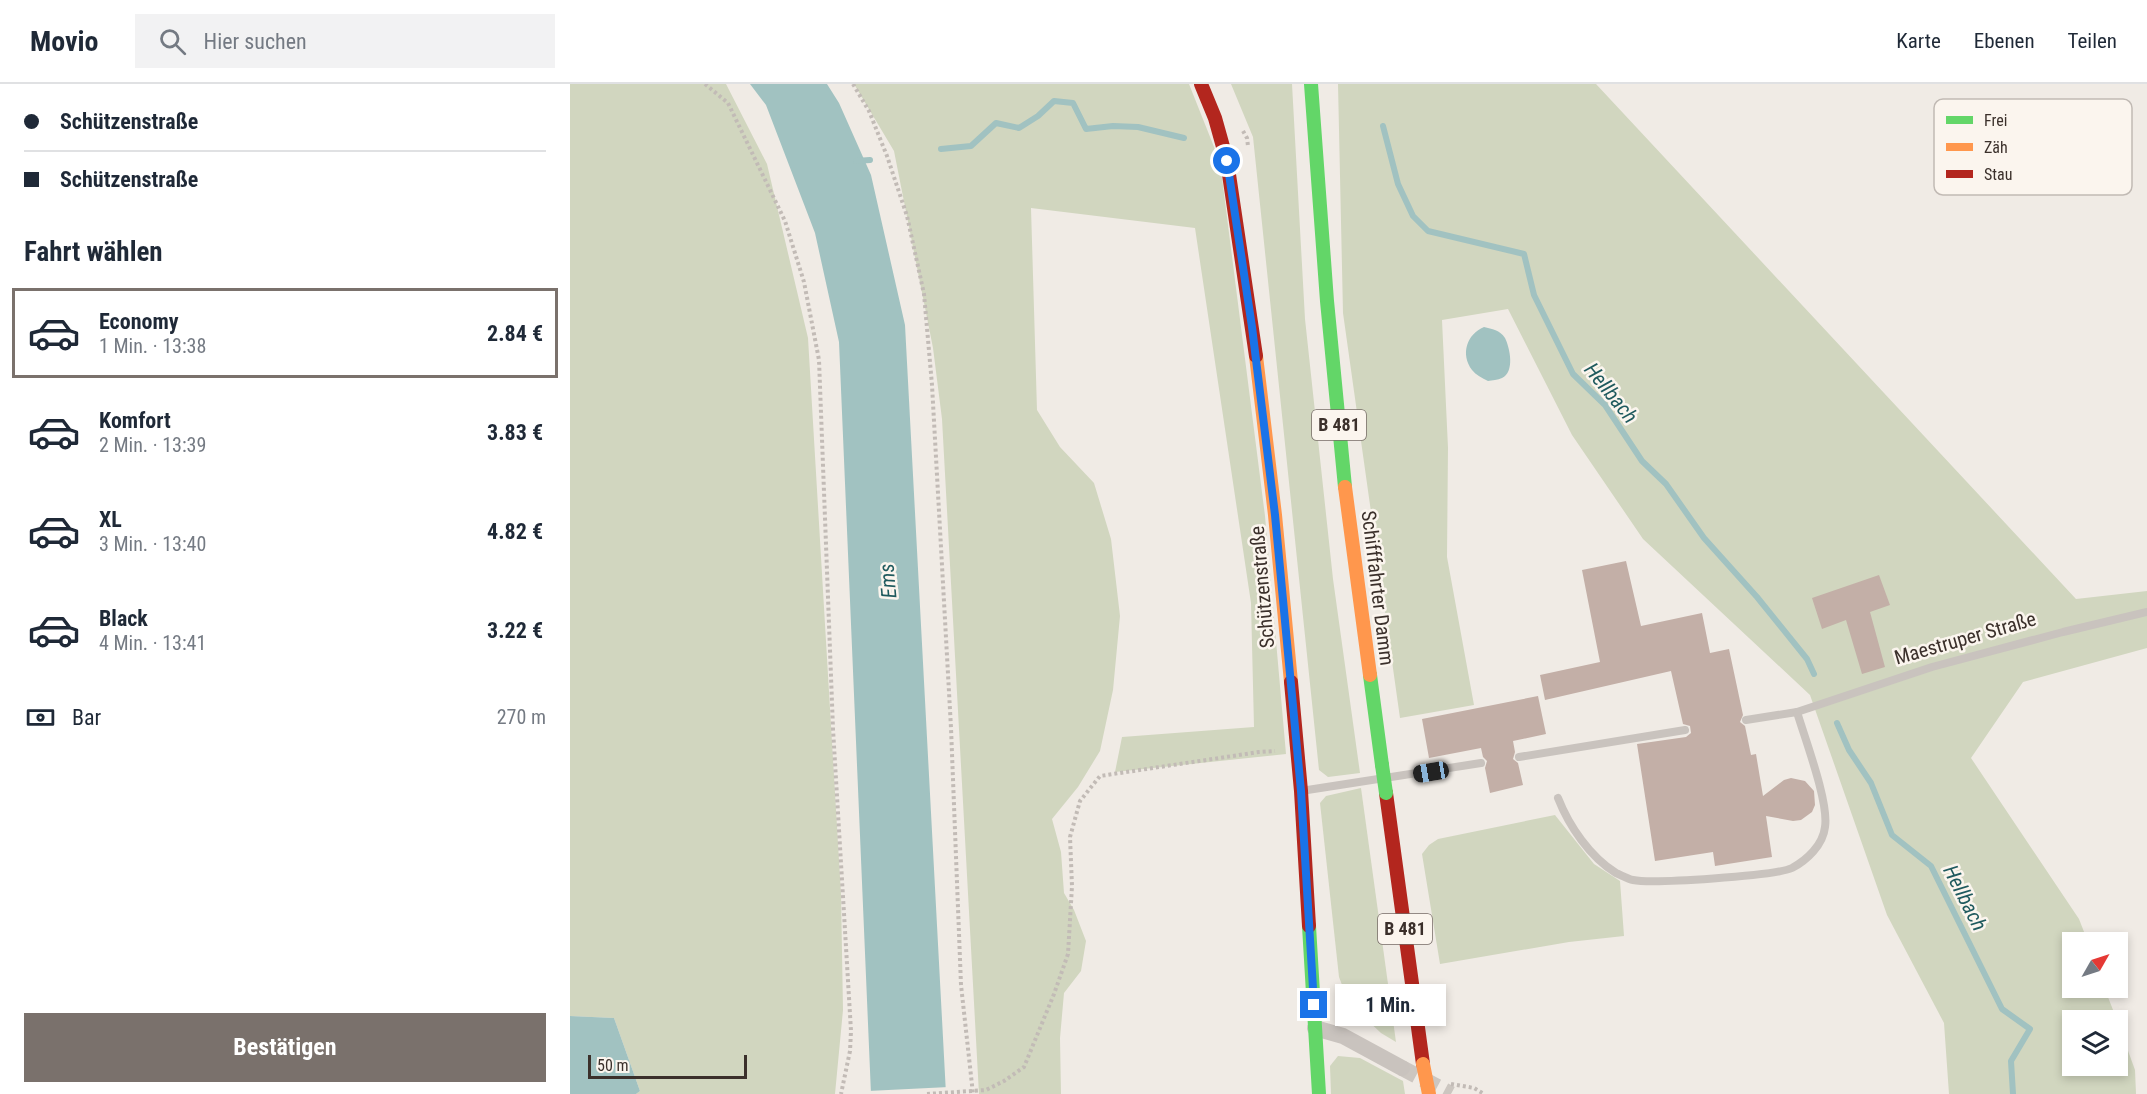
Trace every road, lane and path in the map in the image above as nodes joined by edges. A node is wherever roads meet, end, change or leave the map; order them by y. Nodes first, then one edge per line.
1 (705, 84) edge
2 (853, 84) edge
3 (1200, 84) edge
4 (1311, 84) edge
5 (2147, 612) edge
6 (1797, 712) junction
7 (1746, 720) dead end
8 (1685, 730) dead end
9 (1297, 751) junction
10 (1519, 757) dead end
11 (1481, 763) dead end
12 (1301, 791) junction
13 (1558, 798) dead end
14 (1315, 1028) junction
15 (1402, 1068) tunnel mouth
16 (1451, 1084) dead end
17 (973, 1093) edge
18 (841, 1094) edge
19 (927, 1094) edge
20 (1319, 1094) edge
21 (1429, 1094) edge
22 (1484, 1094) edge

1 - 18 path
2 - 17 path
3 - 9 street, Schützenstraße
4 - 21 street, Schifffahrter Damm / B 481, bridge
5 - 6 lane, Maestruper Straße
6 - 7 lane, Maestruper Straße
6 - 13 lane
8 - 10 lane
9 - 12 street, Schützenstraße
9 - 17 path
11 - 12 lane
12 - 14 street, Schützenstraße
14 - 15 street
14 - 20 street, Schützenstraße
16 - 22 path
17 - 19 path

